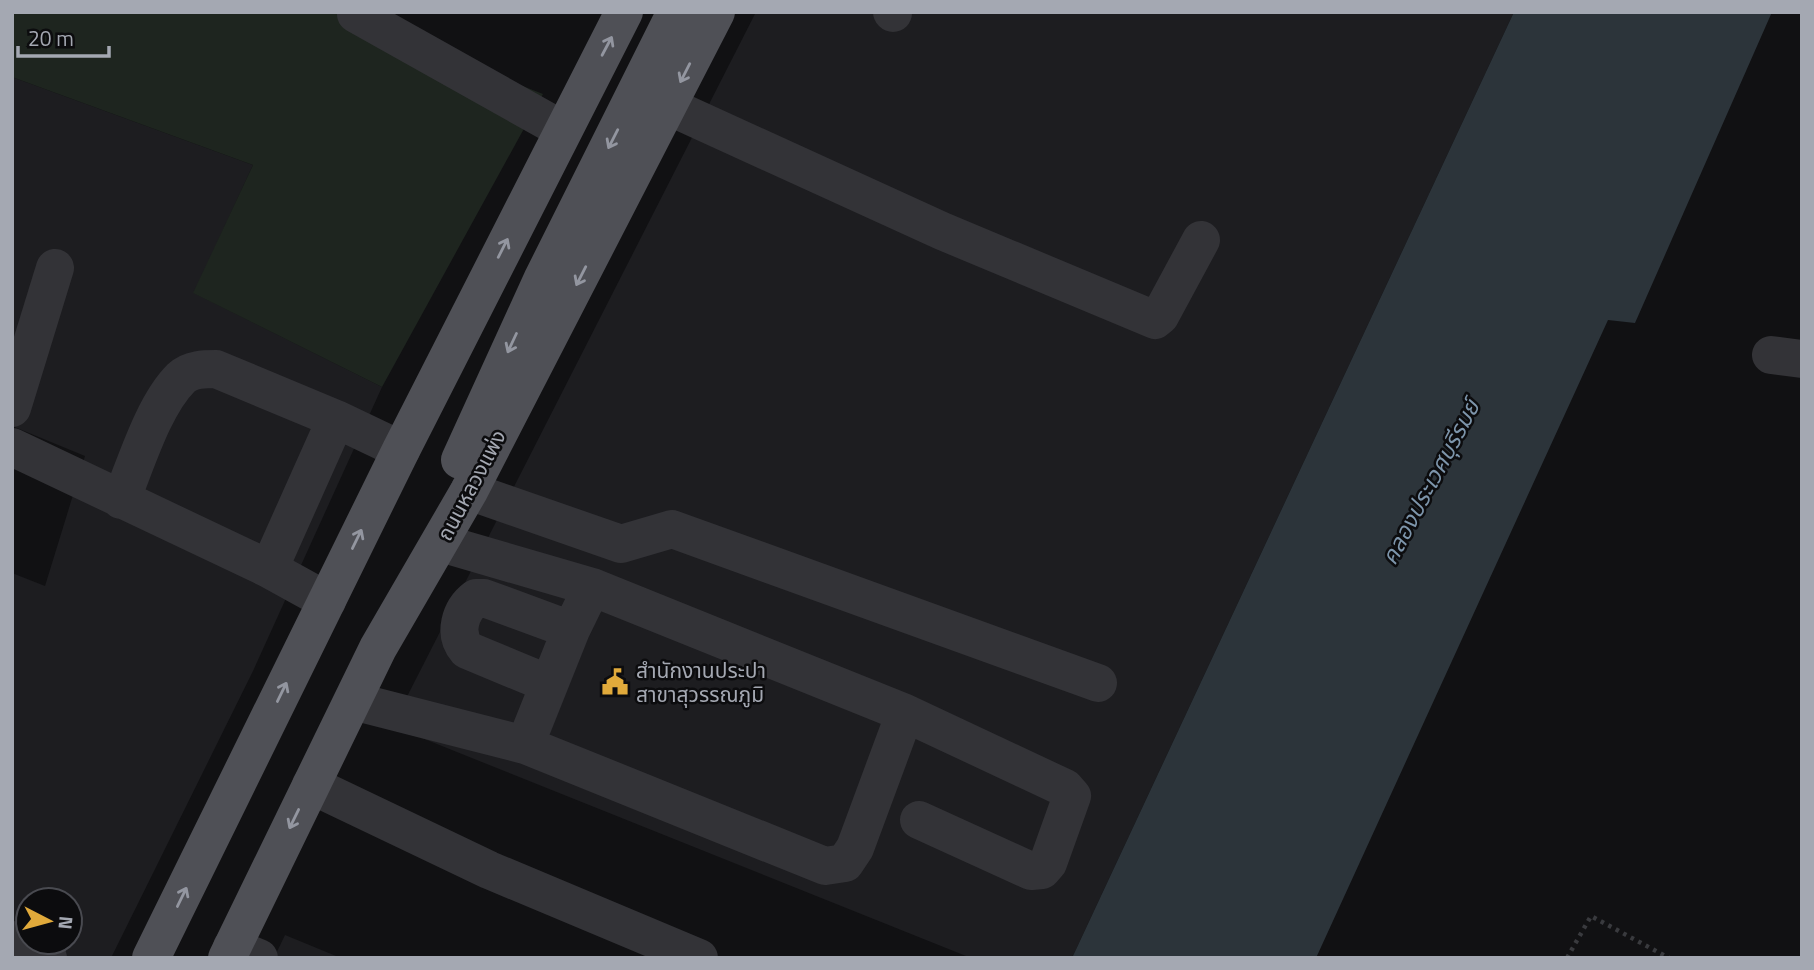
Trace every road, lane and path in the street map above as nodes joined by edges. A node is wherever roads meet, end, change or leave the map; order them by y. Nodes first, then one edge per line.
1 (624, 12) edge
2 (676, 12) edge
3 (716, 12) edge
4 (356, 13) edge
5 (668, 106) junction
6 (563, 130) junction
7 (1201, 240) dead end
8 (55, 268) dead end
9 (12, 408) edge
10 (336, 419) junction
11 (12, 447) edge
12 (401, 450) junction
13 (470, 491) junction
14 (121, 500) junction
15 (441, 543) junction
16 (269, 569) junction
17 (592, 587) junction
18 (327, 601) junction
19 (571, 630) junction
20 (378, 648) junction
21 (1098, 683) dead end
22 (549, 684) junction
23 (353, 701) junction
24 (905, 713) junction
25 (525, 745) junction
26 (311, 785) junction
27 (919, 820) dead end
28 (12, 940) edge
29 (239, 954) edge
30 (48, 958) edge
31 (152, 958) edge
32 (699, 958) edge
33 (1567, 958) edge
34 (1669, 958) edge

6 -> 1 main road
2 -> 20 main road
3 -> 5 main road, ถนนหลวงแพ่ง
4 - 6 lane
5 - 7 lane
5 -> 13 main road, ถนนหลวงแพ่ง
12 -> 6 main road
8 - 9 lane
10 - 12 lane
10 - 14 lane
10 - 16 lane
11 - 14 lane
18 -> 12 main road
13 - 15 main road, ถนนหลวงแพ่ง
13 - 21 lane
14 - 16 lane
15 - 17 lane
15 - 20 main road, ถนนหลวงแพ่ง
16 - 18 lane
17 - 19 lane
17 - 24 lane
31 -> 18 main road
19 - 22 lane
19 - 22 lane
20 - 23 main road, ถนนหลวงแพ่ง
22 - 25 lane
23 - 25 lane
23 - 26 main road, ถนนหลวงแพ่ง
24 - 25 lane
24 - 27 lane
26 -> 29 main road, ถนนหลวงแพ่ง
26 - 32 lane
28 - 30 lane
33 - 34 path

